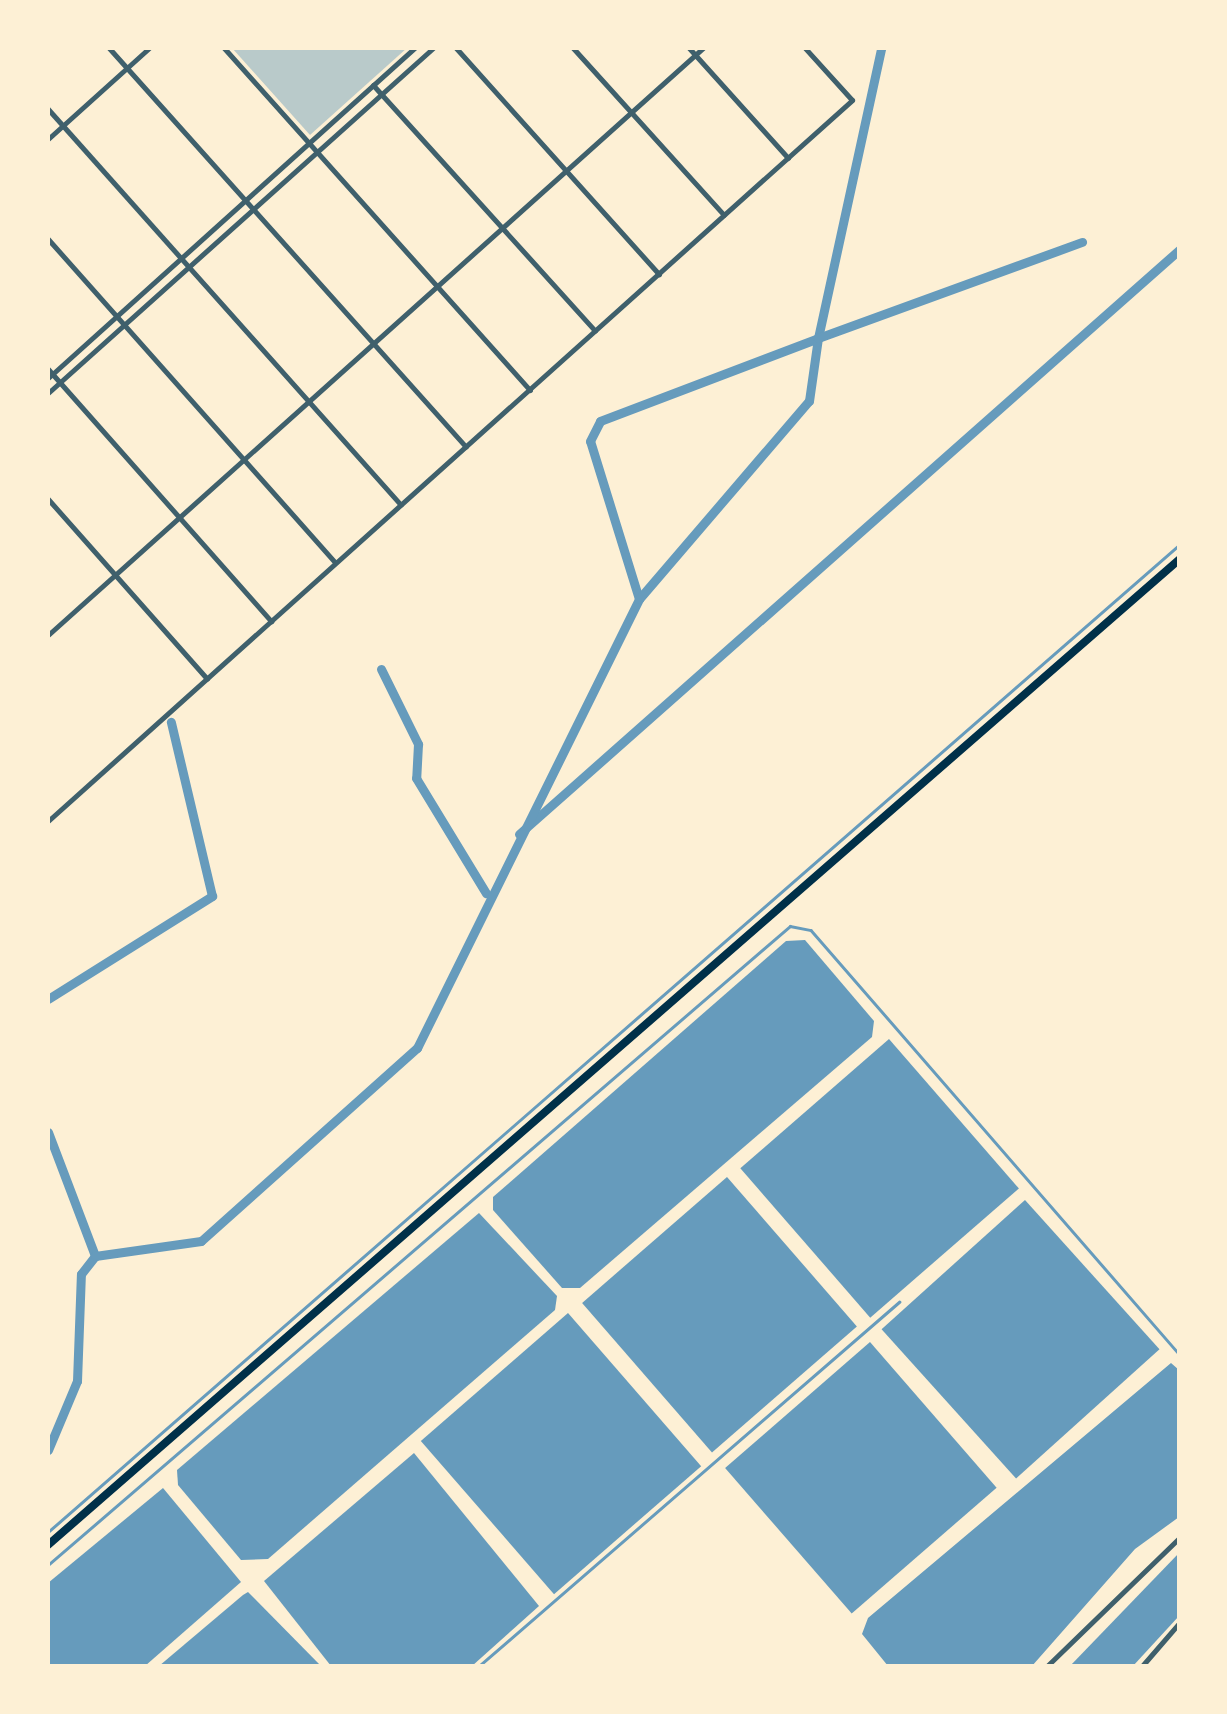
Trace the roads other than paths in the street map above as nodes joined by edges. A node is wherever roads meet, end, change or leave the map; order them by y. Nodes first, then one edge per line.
1 (108, 48) edge
2 (149, 48) edge
3 (224, 48) edge
4 (415, 48) edge
5 (433, 48) edge
6 (456, 48) edge
7 (573, 48) edge
8 (688, 48) edge
9 (703, 48) edge
10 (805, 48) edge
11 (695, 54) junction
12 (126, 68) junction
13 (374, 85) junction
14 (381, 94) junction
15 (48, 109) edge
16 (631, 112) junction
17 (62, 126) junction
18 (48, 139) edge
19 (309, 143) junction
20 (317, 151) junction
21 (788, 158) junction
22 (566, 170) junction
23 (244, 201) junction
24 (252, 210) junction
25 (724, 215) junction
26 (502, 228) junction
27 (48, 240) edge
28 (180, 258) junction
29 (188, 267) junction
30 (659, 274) junction
31 (437, 286) junction
32 (116, 316) junction
33 (124, 325) junction
34 (595, 331) junction
35 (375, 342) junction
36 (49, 374) edge
37 (59, 382) junction
38 (530, 390) junction
39 (48, 393) edge
40 (308, 402) junction
41 (466, 446) junction
42 (244, 459) junction
43 (48, 500) edge
44 (401, 505) junction
45 (179, 517) junction
46 (1180, 559) edge
47 (336, 562) junction
48 (115, 575) junction
49 (271, 621) junction
50 (49, 630) edge
51 (207, 679) junction
52 (48, 822) edge
53 (1180, 1536) edge
54 (48, 1545) edge
55 (1180, 1622) edge
56 (1047, 1666) edge
57 (1142, 1666) edge

1 - 12 street
2 - 12 street
3 - 19 street
4 - 13 street
5 - 14 street
6 - 22 street
7 - 16 street
8 - 11 street
9 - 11 street
10 - 21 street
11 - 16 street
11 - 21 street
12 - 17 street
12 - 23 street
13 - 14 street
13 - 19 street
14 - 20 street
14 - 26 street
15 - 17 street
16 - 22 street
16 - 25 street
17 - 18 street
17 - 28 street
19 - 20 street
19 - 23 street
20 - 24 street
20 - 31 street
21 - 25 street
22 - 26 street
22 - 30 street
23 - 24 street
23 - 28 street
24 - 29 street
24 - 35 street
25 - 30 street
26 - 31 street
26 - 34 street
27 - 32 street
28 - 29 street
28 - 32 street
29 - 33 street
29 - 40 street
30 - 34 street
31 - 35 street
31 - 38 street
32 - 33 street
32 - 36 street
33 - 37 street
33 - 42 street
34 - 38 street
35 - 40 street
35 - 41 street
36 - 37 street
37 - 39 street
37 - 45 street
38 - 41 street
40 - 42 street
40 - 44 street
41 - 44 street
42 - 45 street
42 - 47 street
43 - 48 street
44 - 47 street
45 - 48 street
45 - 49 street
46 - 54 main road
47 - 49 street
48 - 50 street
48 - 51 street
49 - 51 street
51 - 52 street
53 - 56 street
55 - 57 street

